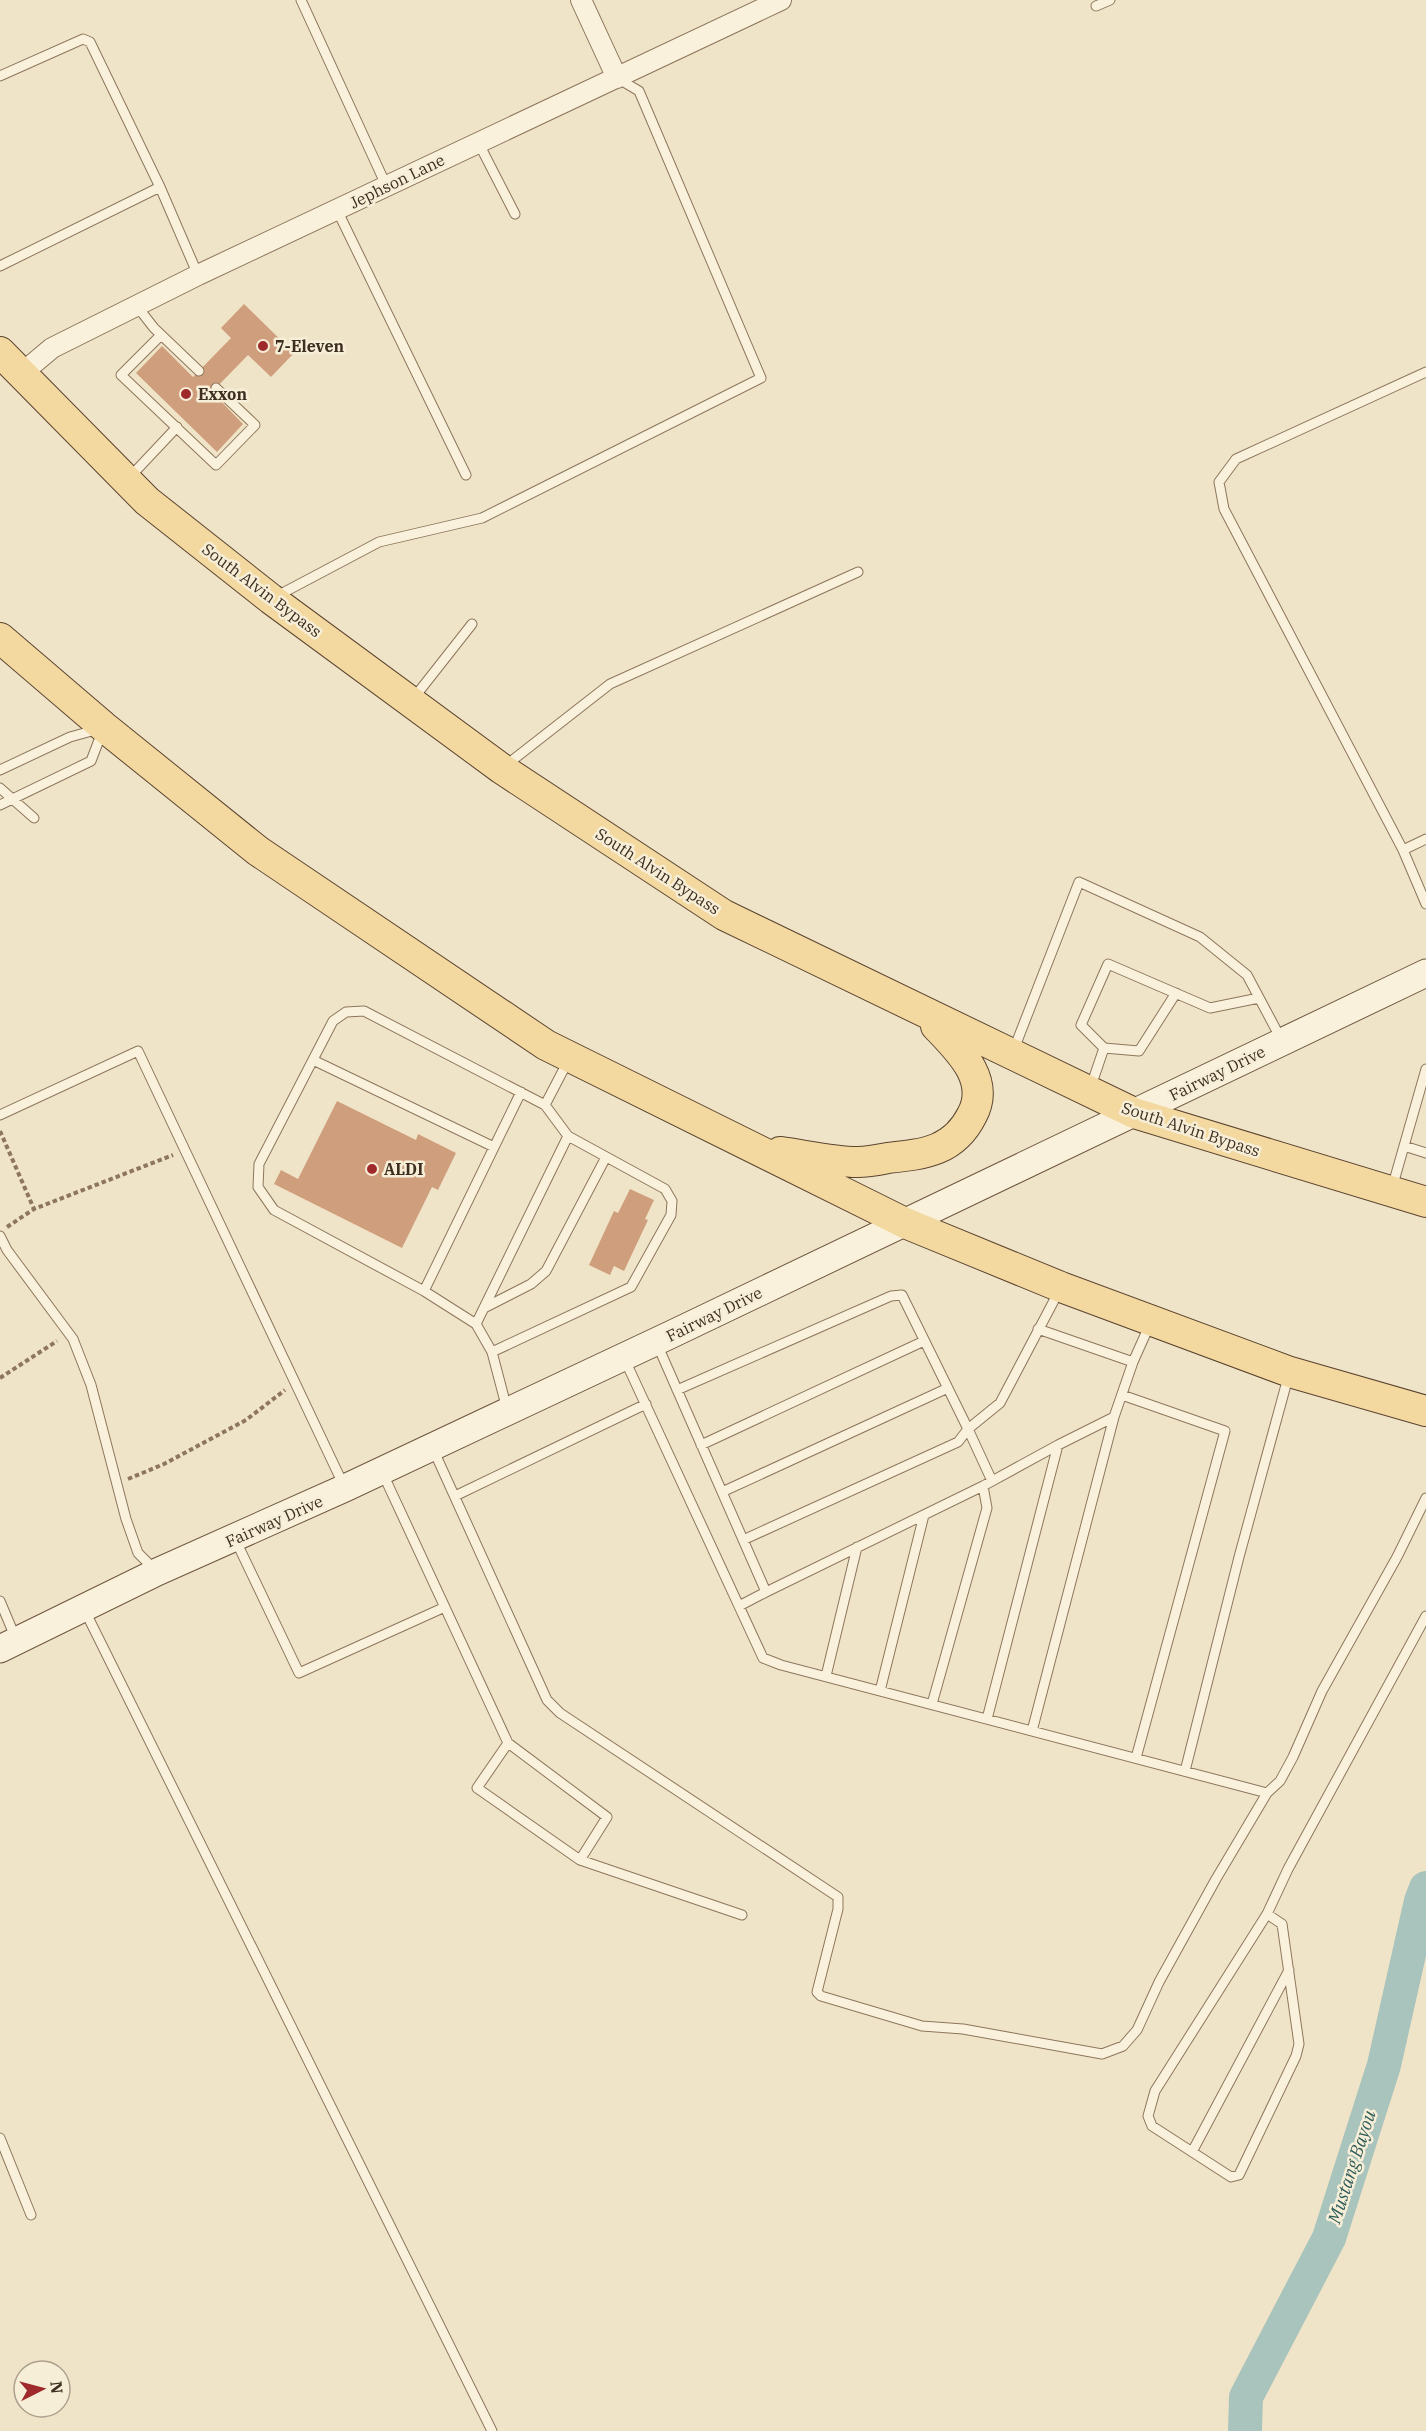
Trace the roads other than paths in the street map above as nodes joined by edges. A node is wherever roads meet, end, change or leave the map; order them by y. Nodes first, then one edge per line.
1 (301, 0) edge
2 (581, 0) edge
3 (780, 0) edge
4 (1110, 0) edge
5 (1096, 6) dead end
6 (0, 76) edge
7 (617, 78) junction
8 (478, 142) junction
9 (386, 185) junction
10 (160, 188) junction
11 (337, 210) junction
12 (515, 214) dead end
13 (0, 266) edge
14 (198, 275) junction
15 (136, 305) junction
16 (161, 335) junction
17 (0, 352) edge
18 (196, 372) dead end
19 (1426, 372) edge
20 (21, 374) junction
21 (152, 389) dead end
22 (217, 392) dead end
23 (144, 397) junction
24 (166, 403) dead end
25 (159, 411) junction
26 (182, 428) junction
27 (466, 475) dead end
28 (127, 481) junction
29 (858, 572) dead end
30 (272, 599) junction
31 (472, 624) dead end
32 (0, 638) edge
33 (411, 702) junction
34 (104, 727) junction
35 (502, 769) junction
36 (0, 770) edge
37 (0, 788) edge
38 (12, 799) junction
39 (0, 805) edge
40 (34, 818) dead end
41 (1426, 839) edge
42 (1403, 850) junction
43 (1426, 904) edge
44 (1426, 973) edge
45 (1176, 993) junction
46 (1259, 998) junction
47 (920, 1010) junction
48 (1282, 1041) junction
49 (1104, 1048) junction
50 (1012, 1054) junction
51 (570, 1056) junction
52 (313, 1060) junction
53 (1426, 1069) edge
54 (521, 1092) junction
55 (1089, 1092) junction
56 (545, 1105) junction
57 (1134, 1113) junction
58 (0, 1115) edge
59 (568, 1136) junction
60 (1404, 1146) junction
61 (494, 1147) junction
62 (756, 1149) junction
63 (1426, 1153) edge
64 (606, 1157) junction
65 (1391, 1192) junction
66 (1426, 1202) edge
67 (905, 1222) junction
68 (0, 1234) edge
69 (1061, 1287) junction
70 (424, 1291) junction
71 (484, 1308) junction
72 (1152, 1321) junction
73 (476, 1324) junction
74 (1038, 1329) junction
75 (924, 1341) junction
76 (656, 1342) junction
77 (492, 1352) junction
78 (624, 1357) junction
79 (1133, 1362) junction
80 (1290, 1372) junction
81 (948, 1388) junction
82 (677, 1390) junction
83 (1122, 1395) junction
84 (645, 1404) junction
85 (1426, 1411) edge
86 (508, 1412) junction
87 (1114, 1417) junction
88 (968, 1429) junction
89 (701, 1445) junction
90 (1058, 1445) junction
91 (432, 1447) junction
92 (382, 1471) junction
93 (987, 1484) junction
94 (345, 1488) junction
95 (722, 1492) junction
96 (454, 1496) junction
97 (1426, 1498) edge
98 (924, 1515) junction
99 (235, 1539) junction
100 (743, 1540) junction
101 (857, 1547) junction
102 (157, 1572) junction
103 (766, 1592) junction
104 (0, 1601) edge
105 (739, 1606) junction
106 (445, 1607) junction
107 (84, 1609) junction
108 (1426, 1616) edge
109 (8, 1645) edge
110 (826, 1677) junction
111 (880, 1691) junction
112 (932, 1704) junction
113 (987, 1719) junction
114 (1032, 1731) junction
115 (508, 1743) junction
116 (1136, 1758) junction
117 (1185, 1771) junction
118 (1267, 1793) junction
119 (580, 1860) junction
120 (1267, 1914) junction
121 (742, 1915) dead end
122 (1289, 1970) junction
123 (0, 2139) edge
124 (1192, 2152) junction
125 (31, 2215) dead end
126 (491, 2431) edge

1 - 9 lane
2 - 7 street
3 - 7 street, Jephson Lane
4 - 5 lane
6 - 10 lane
7 - 8 street, Jephson Lane
7 - 30 lane
8 - 9 street, Jephson Lane
8 - 12 lane
9 - 11 street, Jephson Lane
10 - 13 lane
10 - 14 lane
11 - 14 street, Jephson Lane
11 - 27 lane
14 - 15 street, Jephson Lane
15 - 16 lane
15 - 20 street, Jephson Lane
16 - 18 lane
16 - 23 lane
17 - 20 main road, South Alvin Bypass
19 - 42 lane
20 - 28 main road, South Alvin Bypass
21 - 23 lane
22 - 26 lane
23 - 25 lane
24 - 25 lane
25 - 26 lane
26 - 28 lane
28 - 30 main road, South Alvin Bypass
29 - 35 lane
30 - 33 main road, South Alvin Bypass
31 - 33 lane
32 - 34 main road
33 - 35 main road, South Alvin Bypass
34 - 36 lane
34 - 38 lane
34 - 51 main road
35 - 47 main road, South Alvin Bypass
37 - 38 lane
38 - 39 lane
38 - 40 lane
41 - 42 lane
42 - 43 lane
44 - 48 street, Fairway Drive
45 - 46 lane
45 - 49 lane
45 - 49 lane
46 - 48 lane
46 - 50 lane
47 - 50 main road, South Alvin Bypass
47 - 62 main road
48 - 57 street, Fairway Drive
49 - 55 lane
50 - 55 main road, South Alvin Bypass
51 - 56 lane
51 - 62 main road
52 - 54 lane
52 - 61 lane
52 - 70 lane
53 - 60 lane
54 - 56 lane
54 - 61 lane
55 - 57 main road, South Alvin Bypass
56 - 59 lane
57 - 65 main road, South Alvin Bypass
57 - 67 street, Fairway Drive
58 - 94 lane
59 - 64 lane
59 - 71 lane
60 - 63 lane
60 - 65 lane
61 - 70 lane
62 - 67 main road
64 - 71 lane
64 - 77 lane
65 - 66 main road, South Alvin Bypass
67 - 69 main road
67 - 76 street, Fairway Drive
68 - 102 lane
69 - 72 main road
69 - 74 lane
70 - 73 lane
71 - 73 lane
72 - 79 lane
72 - 80 main road
73 - 77 lane
74 - 79 lane
74 - 88 lane
75 - 81 lane
75 - 82 lane
75 - 89 lane
76 - 78 street, Fairway Drive
76 - 82 lane
77 - 86 lane
78 - 84 lane
78 - 86 street, Fairway Drive
79 - 83 lane
80 - 85 main road
80 - 117 lane
81 - 88 lane
81 - 95 lane
82 - 89 lane
83 - 87 lane
83 - 116 lane
84 - 96 lane
84 - 105 lane
86 - 91 street, Fairway Drive
87 - 90 lane
87 - 114 lane
88 - 93 lane
88 - 100 lane
89 - 95 lane
90 - 93 lane
90 - 113 lane
91 - 92 street, Fairway Drive
91 - 96 lane
92 - 94 street, Fairway Drive
92 - 106 lane
93 - 98 lane
93 - 112 lane
94 - 99 street, Fairway Drive
95 - 100 lane
96 - 118 lane
97 - 118 lane
98 - 101 lane
98 - 111 lane
99 - 102 street, Fairway Drive
99 - 106 lane
100 - 103 lane
101 - 103 lane
101 - 110 lane
102 - 107 street, Fairway Drive
103 - 105 lane
104 - 109 lane
105 - 110 lane
106 - 115 lane
107 - 109 street, Fairway Drive
107 - 126 lane
108 - 120 lane
110 - 111 lane
111 - 112 lane
112 - 113 lane
113 - 114 lane
114 - 116 lane
115 - 119 lane
115 - 119 lane
116 - 117 lane
117 - 118 lane
119 - 121 lane
120 - 122 lane
120 - 124 lane
122 - 124 lane
122 - 124 lane
123 - 125 lane

